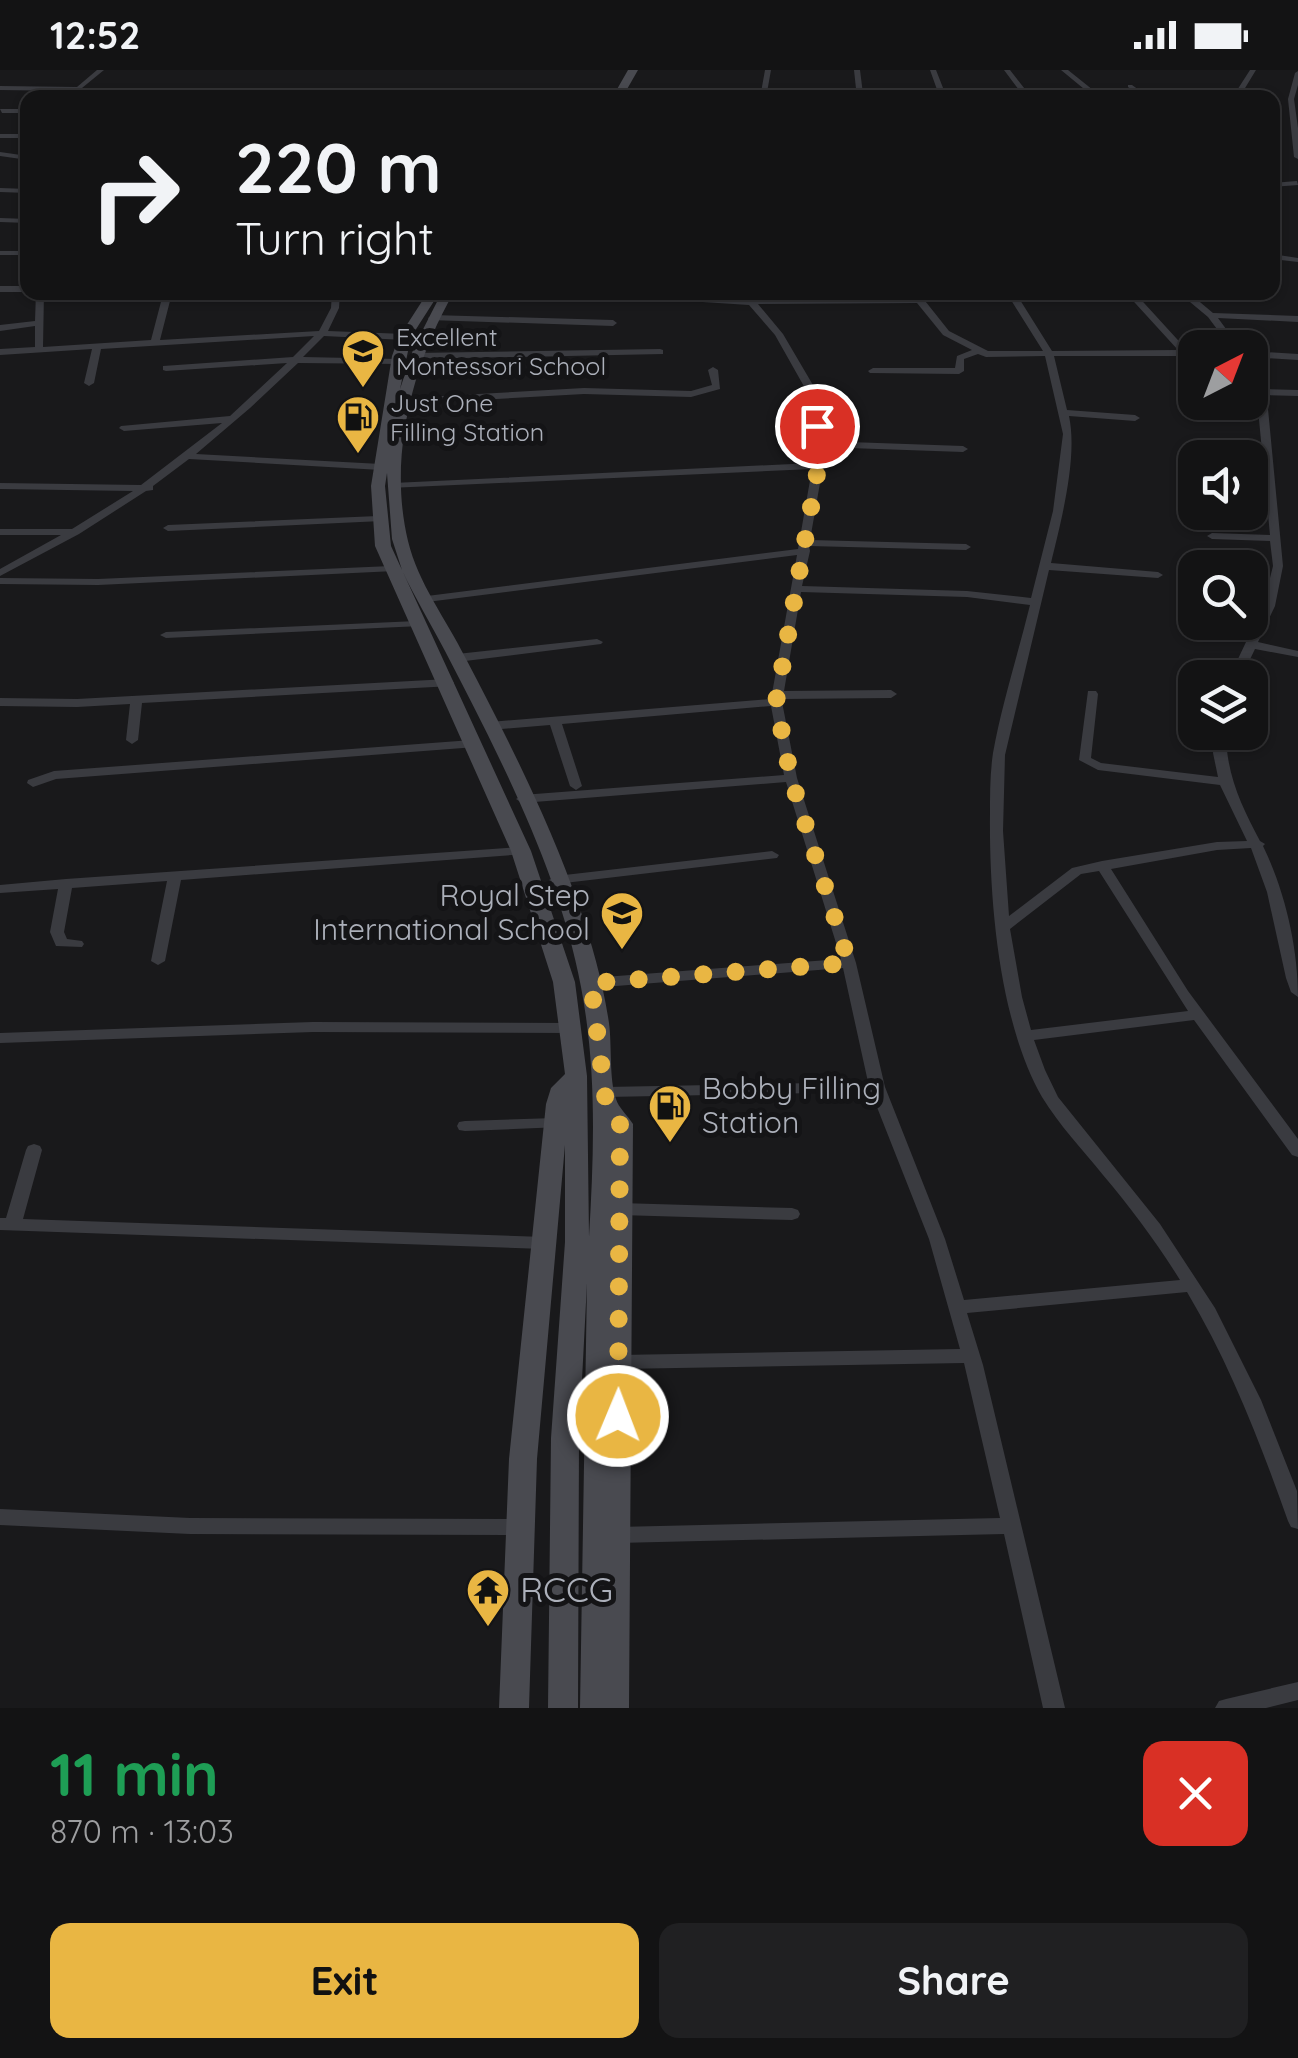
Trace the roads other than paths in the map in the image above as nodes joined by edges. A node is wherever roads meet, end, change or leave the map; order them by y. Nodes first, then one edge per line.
1 (102, 70) edge
2 (1007, 70) edge
3 (1064, 70) edge
4 (1298, 73) edge
5 (1130, 86) dead end
6 (0, 88) edge
7 (78, 89) joint
8 (1023, 90) edge
9 (1090, 90) edge
10 (1136, 90) edge
11 (1298, 157) edge
12 (40, 300) edge
13 (166, 300) edge
14 (336, 300) edge
15 (429, 300) edge
16 (443, 300) edge
17 (748, 300) edge
18 (919, 300) edge
19 (1015, 300) edge
20 (1137, 300) edge
21 (1192, 300) edge
22 (1211, 316) junction
23 (432, 318) junction
24 (1298, 319) edge
25 (39, 322) junction
26 (612, 323) dead end
27 (0, 328) edge
28 (1222, 330) edge
29 (322, 333) junction
30 (405, 338) junction
31 (1178, 341) edge
32 (155, 342) junction
33 (98, 345) junction
34 (39, 349) junction
35 (0, 352) edge
36 (660, 352) dead end
37 (976, 352) junction
38 (1049, 353) junction
39 (1178, 353) edge
40 (1268, 355) edge
41 (1298, 357) edge
42 (406, 359) junction
43 (296, 360) junction
44 (166, 368) dead end
45 (713, 370) dead end
46 (873, 370) dead end
47 (88, 383) dead end
48 (1268, 392) edge
49 (1298, 393) edge
50 (406, 400) junction
51 (1065, 413) junction
52 (1136, 418) dead end
53 (231, 419) junction
54 (1262, 420) edge
55 (124, 428) dead end
56 (819, 444) junction
57 (963, 449) dead end
58 (191, 457) junction
59 (818, 466) junction
60 (381, 467) junction
61 (0, 486) edge
62 (393, 486) junction
63 (150, 488) junction
64 (378, 518) junction
65 (168, 528) dead end
66 (0, 532) edge
67 (80, 532) junction
68 (1212, 536) dead end
69 (1273, 538) junction
70 (806, 547) junction
71 (966, 547) dead end
72 (1045, 566) junction
73 (391, 570) junction
74 (1158, 575) dead end
75 (0, 577) edge
76 (798, 589) junction
77 (428, 599) junction
78 (1038, 602) junction
79 (417, 624) junction
80 (166, 635) dead end
81 (597, 642) dead end
82 (1253, 646) junction
83 (1298, 654) edge
84 (458, 658) junction
85 (1245, 660) edge
86 (448, 683) junction
87 (890, 694) dead end
88 (1092, 694) dead end
89 (777, 698) junction
90 (136, 700) junction
91 (0, 702) edge
92 (555, 721) junction
93 (490, 726) junction
94 (132, 740) dead end
95 (472, 744) junction
96 (1221, 750) edge
97 (791, 778) junction
98 (1223, 780) junction
99 (33, 783) dead end
100 (576, 786) dead end
101 (522, 799) junction
102 (1258, 844) junction
103 (521, 851) junction
104 (772, 855) dead end
105 (1102, 865) junction
106 (175, 875) junction
107 (556, 880) junction
108 (66, 883) junction
109 (0, 890) edge
110 (1005, 926) junction
111 (77, 944) dead end
112 (158, 961) dead end
113 (849, 963) junction
114 (591, 983) junction
115 (1298, 992) edge
116 (1198, 1015) junction
117 (570, 1028) junction
118 (1025, 1036) junction
119 (0, 1038) edge
120 (877, 1087) junction
121 (606, 1098) junction
122 (464, 1126) dead end
123 (578, 1132) junction
124 (34, 1150) dead end
125 (1298, 1151) edge
126 (620, 1209) junction
127 (792, 1214) dead end
128 (7, 1224) edge
129 (544, 1243) junction
130 (1192, 1285) junction
131 (957, 1307) junction
132 (971, 1356) junction
133 (619, 1362) junction
134 (0, 1517) edge
135 (1298, 1520) edge
136 (1010, 1526) junction
137 (521, 1527) junction
138 (617, 1535) junction
139 (1298, 1691) edge
140 (514, 1708) edge
141 (562, 1708) edge
142 (596, 1708) edge
143 (614, 1708) edge
144 (1054, 1708) edge
145 (1226, 1708) edge

1 - 7 street
2 - 8 street
3 - 9 street
4 - 11 street
5 - 10 street
6 - 7 street
12 - 25 street
13 - 32 street
14 - 29 street
15 - 30 main road
16 - 23 main road
17 - 56 street
18 - 37 street
19 - 38 street
20 - 31 street
21 - 22 street
22 - 24 street
22 - 28 street
23 - 26 street
23 - 42 main road
25 - 27 street
25 - 34 street
29 - 30 street
29 - 32 street
29 - 43 street
30 - 42 main road
32 - 33 street
33 - 34 street
33 - 47 street
34 - 35 street
36 - 42 street
37 - 38 street
37 - 46 street
38 - 39 street
38 - 51 street
40 - 41 street
42 - 43 street
42 - 50 main road
42 - 60 main road
43 - 44 street
43 - 53 street
45 - 50 street
48 - 49 street
50 - 62 main road
51 - 52 street
51 - 72 street
53 - 55 street
53 - 58 street
54 - 69 street
56 - 57 street
56 - 59 street
58 - 60 street
58 - 63 street
59 - 62 street
59 - 70 street
60 - 64 main road
61 - 63 street
62 - 77 main road
63 - 67 street
64 - 65 street
64 - 73 main road
66 - 67 street
67 - 75 street
68 - 69 street
69 - 82 street
70 - 71 street
70 - 76 street
70 - 77 street
72 - 74 street
72 - 78 street
73 - 75 street
73 - 79 main road
76 - 78 street
76 - 89 street
77 - 84 main road
78 - 110 street
79 - 80 street
79 - 86 main road
81 - 84 street
82 - 83 street
82 - 85 street
84 - 93 main road
86 - 90 street
86 - 95 main road
87 - 89 street
88 - 98 street
89 - 92 street
89 - 97 street
90 - 91 street
90 - 94 street
92 - 93 street
92 - 100 street
93 - 101 main road
95 - 99 street
95 - 103 main road
96 - 98 street
97 - 101 street
97 - 113 street
98 - 102 street
101 - 107 main road
102 - 105 street
102 - 115 street
103 - 106 street
103 - 117 main road
104 - 107 street
105 - 110 street
105 - 116 street
106 - 108 street
106 - 112 street
107 - 114 main road
108 - 109 street
108 - 111 street
110 - 118 street
113 - 114 street
113 - 120 street
114 - 121 main road
116 - 118 street
116 - 125 street
117 - 119 street
117 - 123 main road
118 - 130 street
120 - 121 street
120 - 131 street
121 - 123 main road
121 - 126 main road
122 - 123 street
123 - 129 main road
123 - 141 main road
123 - 142 main road
124 - 128 street
126 - 127 street
126 - 133 main road
128 - 129 street
129 - 137 main road
130 - 131 street
130 - 135 street
131 - 132 street
132 - 133 street
132 - 136 street
133 - 138 main road
134 - 137 street
136 - 138 street
136 - 144 street
137 - 140 main road
138 - 143 main road
139 - 145 street

